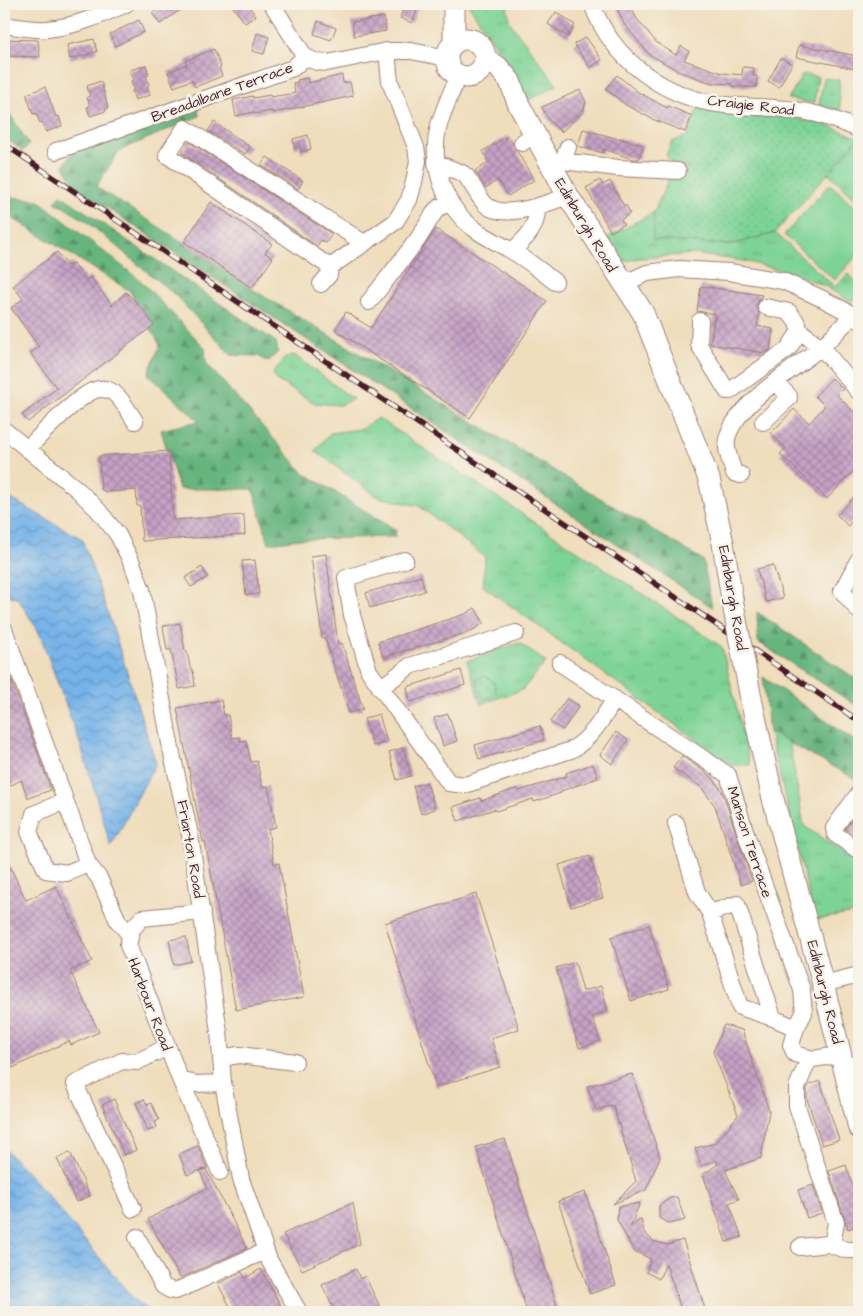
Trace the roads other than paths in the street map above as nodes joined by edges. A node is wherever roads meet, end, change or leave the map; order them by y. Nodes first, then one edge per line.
1 (126, 4) edge
2 (272, 4) edge
3 (455, 4) edge
4 (592, 4) edge
5 (4, 25) edge
6 (387, 51) junction
7 (304, 57) junction
8 (465, 58) junction
9 (859, 129) edge
10 (56, 151) dead end
11 (560, 156) junction
12 (436, 163) junction
13 (678, 171) dead end
14 (568, 196) junction
15 (449, 201) junction
16 (537, 206) junction
17 (364, 243) junction
18 (512, 251) junction
19 (330, 267) junction
20 (555, 282) dead end
21 (321, 284) dead end
22 (623, 284) junction
23 (369, 302) dead end
24 (766, 307) dead end
25 (856, 317) edge
26 (700, 321) dead end
27 (800, 331) junction
28 (821, 347) junction
29 (775, 382) junction
30 (859, 392) edge
31 (135, 421) dead end
32 (763, 422) dead end
33 (4, 430) edge
34 (27, 449) junction
35 (741, 475) dead end
36 (859, 559) edge
37 (405, 560) dead end
38 (859, 611) edge
39 (4, 629) edge
40 (516, 633) dead end
41 (560, 663) dead end
42 (380, 688) junction
43 (615, 699) junction
44 (859, 793) edge
45 (65, 801) junction
46 (676, 823) dead end
47 (859, 851) edge
48 (88, 864) junction
49 (202, 912) junction
50 (710, 913) junction
51 (130, 935) junction
52 (859, 975) edge
53 (824, 984) junction
54 (773, 1018) junction
55 (796, 1028) junction
56 (167, 1047) junction
57 (841, 1057) junction
58 (221, 1058) junction
59 (809, 1059) junction
60 (295, 1062) dead end
61 (180, 1079) junction
62 (223, 1082) junction
63 (859, 1128) edge
64 (220, 1172) dead end
65 (133, 1209) dead end
66 (137, 1237) dead end
67 (832, 1244) junction
68 (800, 1247) dead end
69 (859, 1250) edge
70 (265, 1251) junction
71 (299, 1312) edge

1 - 5 street
2 - 7 street
3 - 8 main road
4 - 9 street, Craigie Road
6 - 7 street, Breadalbane Terrace
6 - 8 street, Breadalbane Terrace
6 - 17 street
7 - 10 street, Breadalbane Terrace
8 - 11 main road, Edinburgh Road
8 - 12 street
11 - 13 street
11 - 14 main road, Edinburgh Road
12 - 15 street
12 - 16 street
14 - 16 street
14 - 22 main road, Edinburgh Road
15 - 18 street
15 - 23 street
16 - 18 street
17 - 19 street
17 - 19 street
18 - 20 street
19 - 21 street
22 - 25 street
22 - 53 main road, Edinburgh Road, bridge
24 - 27 street
25 - 28 street
26 - 27 street
27 - 28 street
28 - 29 street
28 - 30 street
29 - 32 street
29 - 35 street
31 - 34 street
33 - 34 street, Friarton Road
34 - 49 street, Friarton Road
36 - 38 street
37 - 42 street
39 - 45 street
40 - 42 street
41 - 43 street, Manson Terrace
42 - 43 street
43 - 55 street, Manson Terrace
44 - 47 street
45 - 48 street
45 - 48 street
46 - 50 street
48 - 51 street
49 - 51 street, Harbour Road
49 - 58 street, Friarton Road
50 - 54 street
50 - 54 street
51 - 56 street, Harbour Road
52 - 53 street
53 - 57 main road, Edinburgh Road
54 - 55 street
55 - 59 street, Manson Terrace
56 - 61 street, Harbour Road
56 - 65 street
57 - 59 street
57 - 63 main road, Edinburgh Road
58 - 60 street
58 - 62 street, Friarton Road
59 - 67 street
61 - 62 street
61 - 64 street, Harbour Road
62 - 70 street, Friarton Road
66 - 70 street
67 - 68 street
67 - 69 street
70 - 71 street, Friarton Road

